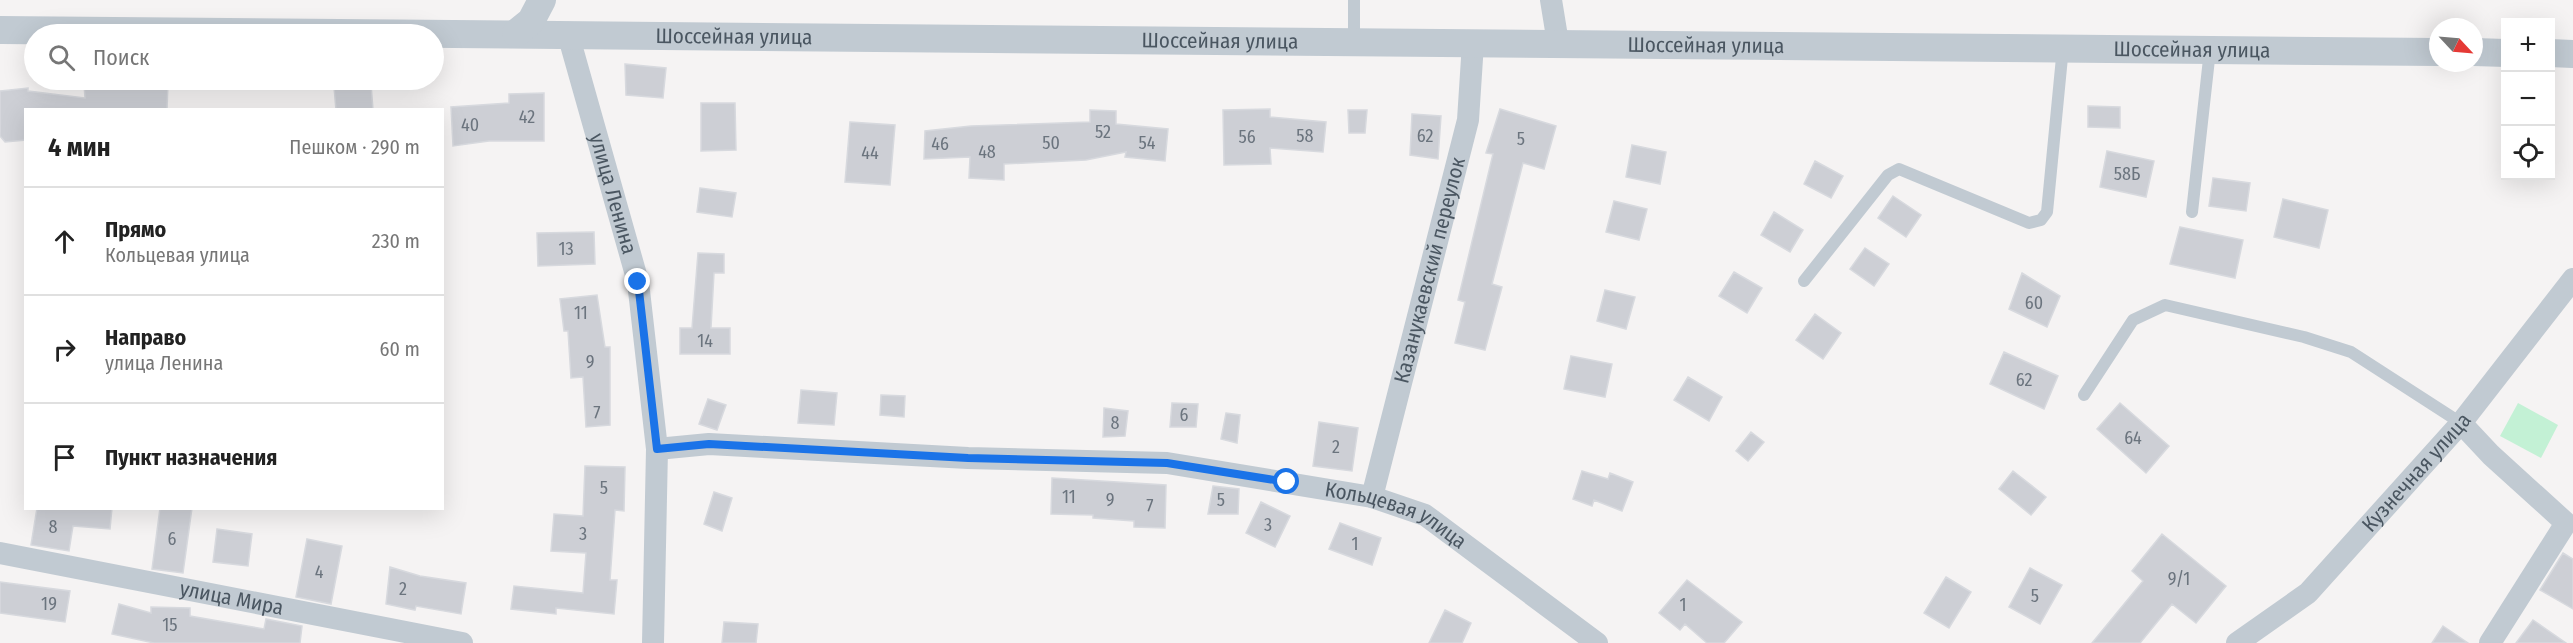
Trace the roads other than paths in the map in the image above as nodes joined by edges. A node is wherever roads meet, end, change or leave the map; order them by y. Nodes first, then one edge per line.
1 (542, 0) edge
2 (1354, 0) edge
3 (1551, 0) edge
4 (0, 30) edge
5 (24, 30) edge
6 (444, 33) edge
7 (516, 33) junction
8 (568, 34) junction
9 (1354, 42) junction
10 (1473, 43) junction
11 (1558, 44) junction
12 (2063, 47) junction
13 (2210, 49) junction
14 (2429, 52) edge
15 (2483, 52) edge
16 (2501, 53) edge
17 (2555, 53) edge
18 (2573, 54) edge
19 (2192, 212) dead end
20 (2573, 279) edge
21 (1804, 281) dead end
22 (2084, 395) dead end
23 (2461, 423) junction
24 (657, 449) junction
25 (1372, 496) junction
26 (0, 553) edge
27 (389, 636) edge
28 (462, 643) edge
29 (653, 643) edge
30 (1597, 643) edge
31 (2237, 643) edge
32 (2490, 643) edge

1 - 7 street
2 - 9 lane
3 - 11 street
4 - 5 street, Шоссейная улица
6 - 7 street, Шоссейная улица
7 - 8 street, Шоссейная улица
8 - 9 street, Шоссейная улица
8 - 24 street, улица Ленина
9 - 10 street, Шоссейная улица
10 - 11 street, Шоссейная улица
10 - 25 street, Казанукаевский переулок
11 - 12 street, Шоссейная улица
12 - 13 street, Шоссейная улица
12 - 21 lane
13 - 14 street, Шоссейная улица
13 - 19 lane
15 - 16 street
17 - 18 street
20 - 23 street, Кузнечная улица
22 - 23 lane
23 - 31 street, Кузнечная улица
23 - 32 street
24 - 25 street, Кольцевая улица
24 - 29 street, улица Ленина
25 - 30 street, Кольцевая улица
26 - 27 street, улица Мира
27 - 28 street, улица Мира

